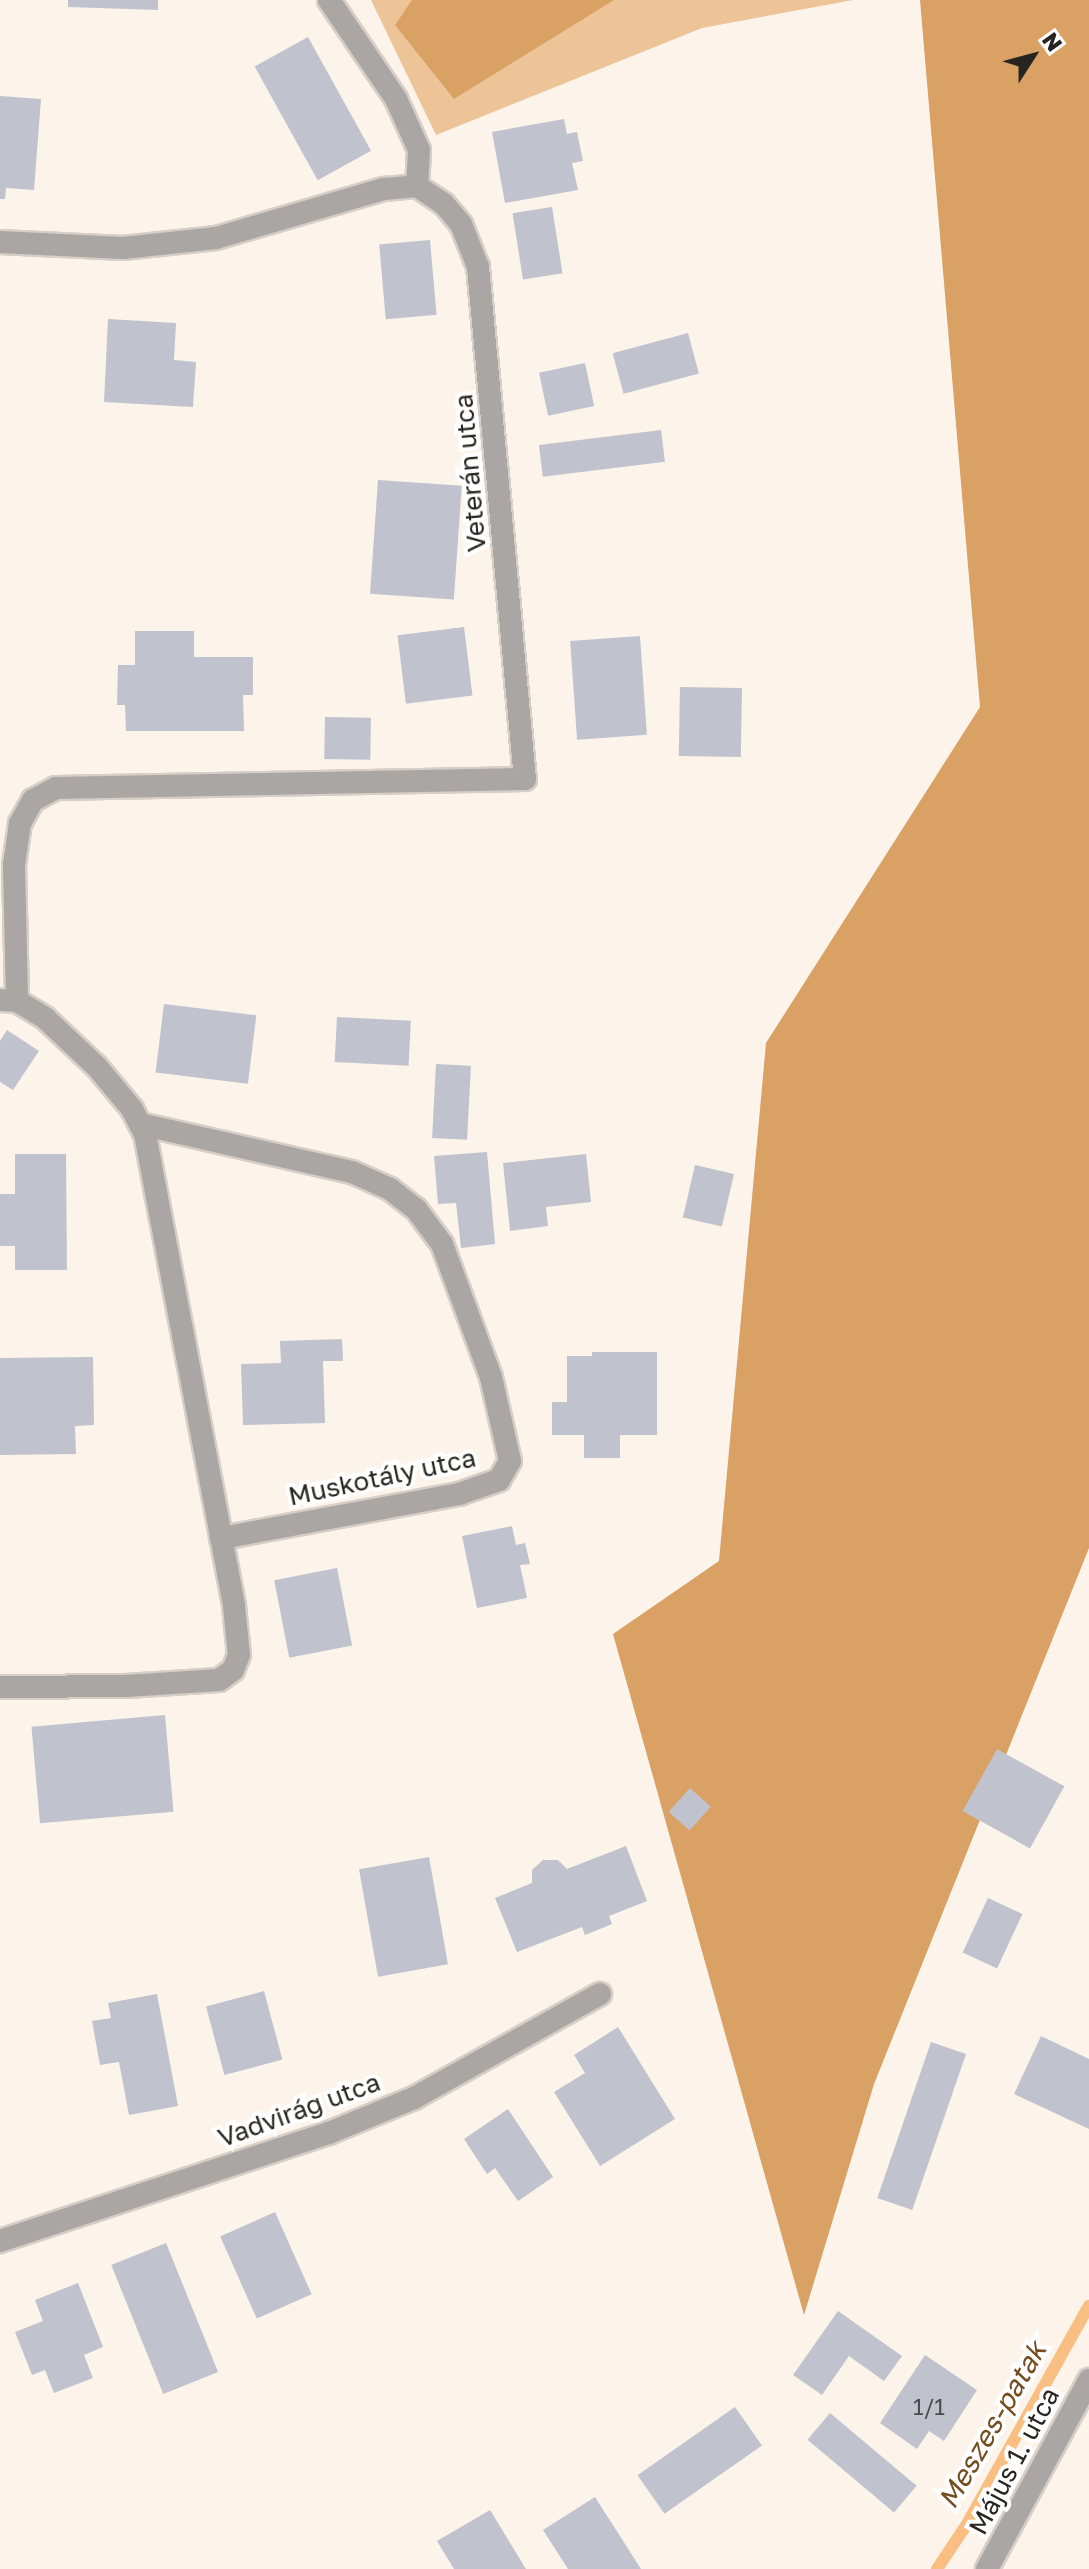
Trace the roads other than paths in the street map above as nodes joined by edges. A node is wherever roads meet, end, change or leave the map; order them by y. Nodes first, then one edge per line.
1 (329, 0) edge
2 (417, 186) junction
3 (0, 242) edge
4 (9, 1000) edge
5 (140, 1124) junction
6 (221, 1538) junction
7 (0, 1687) edge
8 (600, 1994) dead end
9 (0, 2241) edge
10 (1089, 2380) edge
11 (987, 2569) edge

1 - 2 street
2 - 3 street
2 - 4 street, Veterán utca
4 - 5 street
5 - 6 street
5 - 6 street, Muskotály utca
6 - 7 street
8 - 9 street, Vadvirág utca
10 - 11 street, Május 1. utca

